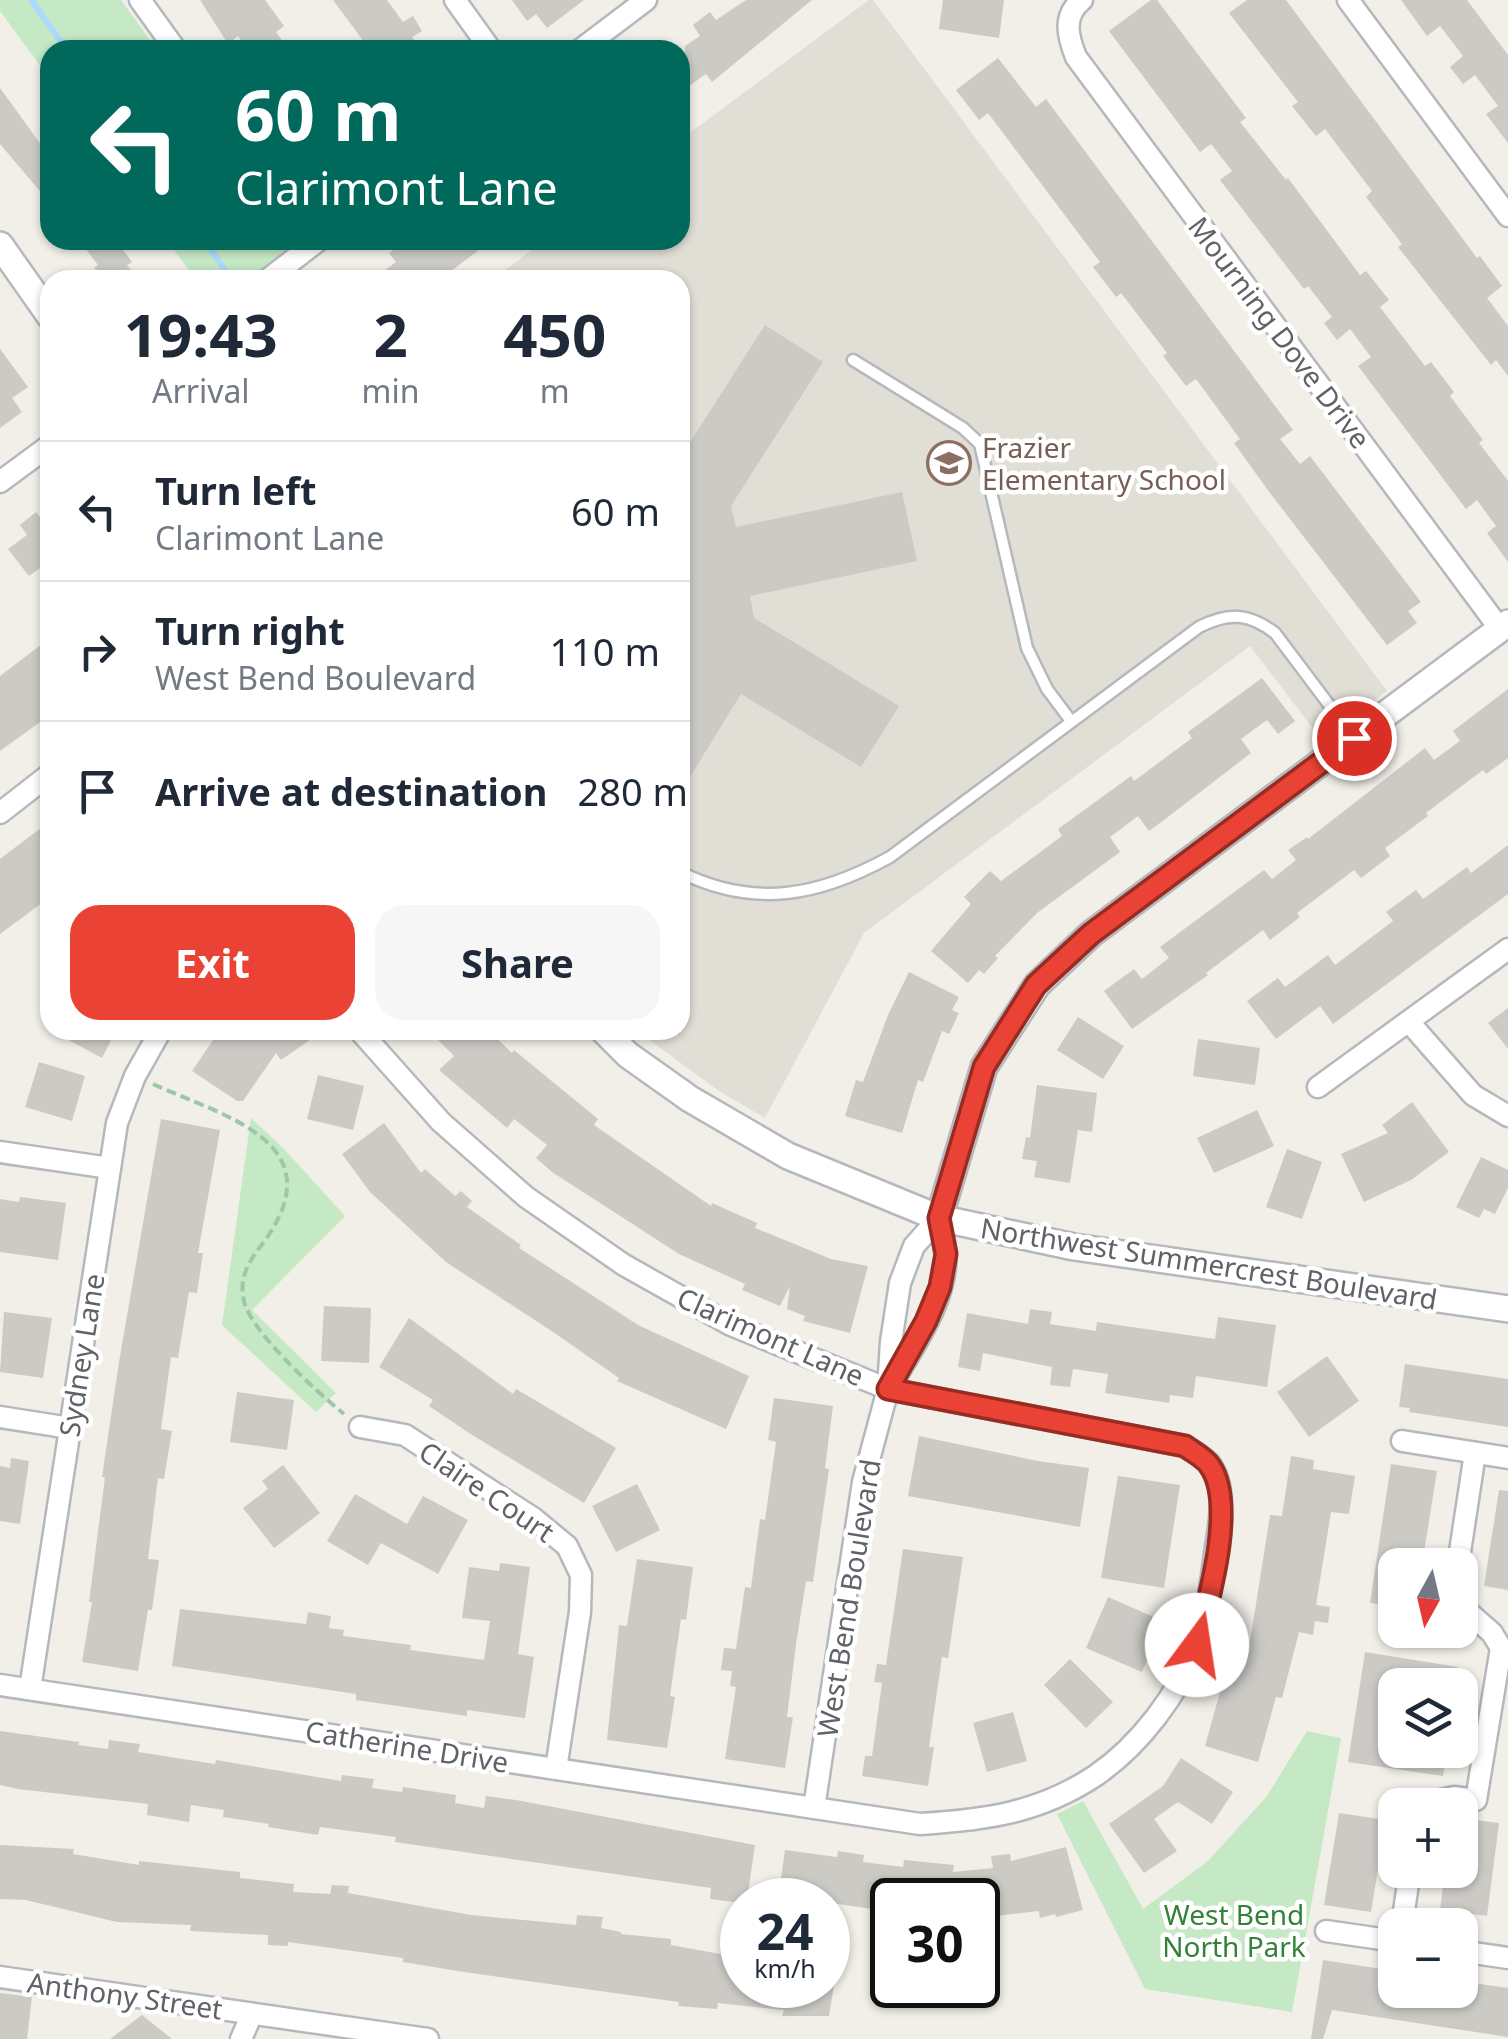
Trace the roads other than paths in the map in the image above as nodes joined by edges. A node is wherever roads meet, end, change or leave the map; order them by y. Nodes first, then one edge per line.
1 (140, 0) edge
2 (455, 0) edge
3 (646, 0) edge
4 (1082, 0) edge
5 (1348, 0) edge
6 (169, 40) edge
7 (484, 40) edge
8 (593, 40) edge
9 (1508, 216) edge
10 (0, 245) edge
11 (304, 250) edge
12 (279, 270) edge
13 (40, 302) edge
14 (853, 360) dead end
15 (40, 452) edge
16 (0, 482) edge
17 (1504, 626) edge
18 (1071, 721) junction
19 (1354, 738) junction
20 (40, 782) edge
21 (0, 813) edge
22 (690, 876) edge
23 (1508, 949) edge
24 (1410, 1022) junction
25 (155, 1040) edge
26 (367, 1040) edge
27 (613, 1040) edge
28 (1318, 1088) dead end
29 (1508, 1116) edge
30 (0, 1152) edge
31 (110, 1168) junction
32 (939, 1218) junction
33 (1508, 1310) edge
34 (888, 1389) junction
35 (0, 1417) edge
36 (360, 1427) road end
37 (70, 1428) junction
38 (1402, 1441) dead end
39 (1475, 1452) junction
40 (1508, 1458) edge
41 (1209, 1463) joint
42 (1461, 1548) edge
43 (1478, 1621) edge
44 (0, 1684) edge
45 (30, 1689) junction
46 (556, 1769) junction
47 (1478, 1788) edge
48 (814, 1808) junction
49 (1326, 1930) dead end
50 (1378, 1938) edge
51 (1478, 1954) edge
52 (1508, 1958) edge
53 (0, 1977) edge
54 (252, 2014) junction
55 (241, 2039) edge
56 (428, 2039) edge

1 - 6 street
2 - 7 street
3 - 8 street
4 - 17 street, Mourning Dove Drive
5 - 9 street
10 - 13 street
11 - 12 street
14 - 18 lane
15 - 16 street
17 - 19 street, West Bend Boulevard
18 - 19 lane
18 - 22 lane
19 - 32 street, West Bend Boulevard
20 - 21 street
23 - 24 street
24 - 28 street
24 - 29 street
25 - 31 street, Sydney Lane
26 - 34 street, Clarimont Lane
27 - 32 street, Northwest Summercrest Boulevard
30 - 31 street
31 - 37 street, Sydney Lane
32 - 33 street, Northwest Summercrest Boulevard
32 - 34 street, West Bend Boulevard
32 - 34 street, West Bend Boulevard
34 - 41 street, Clarimont Lane
34 - 48 street, West Bend Boulevard
35 - 37 street
36 - 46 street, Claire Court
37 - 45 street, Sydney Lane
38 - 39 street
39 - 40 street
39 - 42 street
41 - 48 street, Catherine Drive
43 - 47 street
44 - 45 street, Catherine Drive
45 - 46 street, Catherine Drive
46 - 48 street, Catherine Drive
49 - 50 street
51 - 52 street
53 - 54 street, Anthony Street
54 - 55 street
54 - 56 street, Anthony Street

